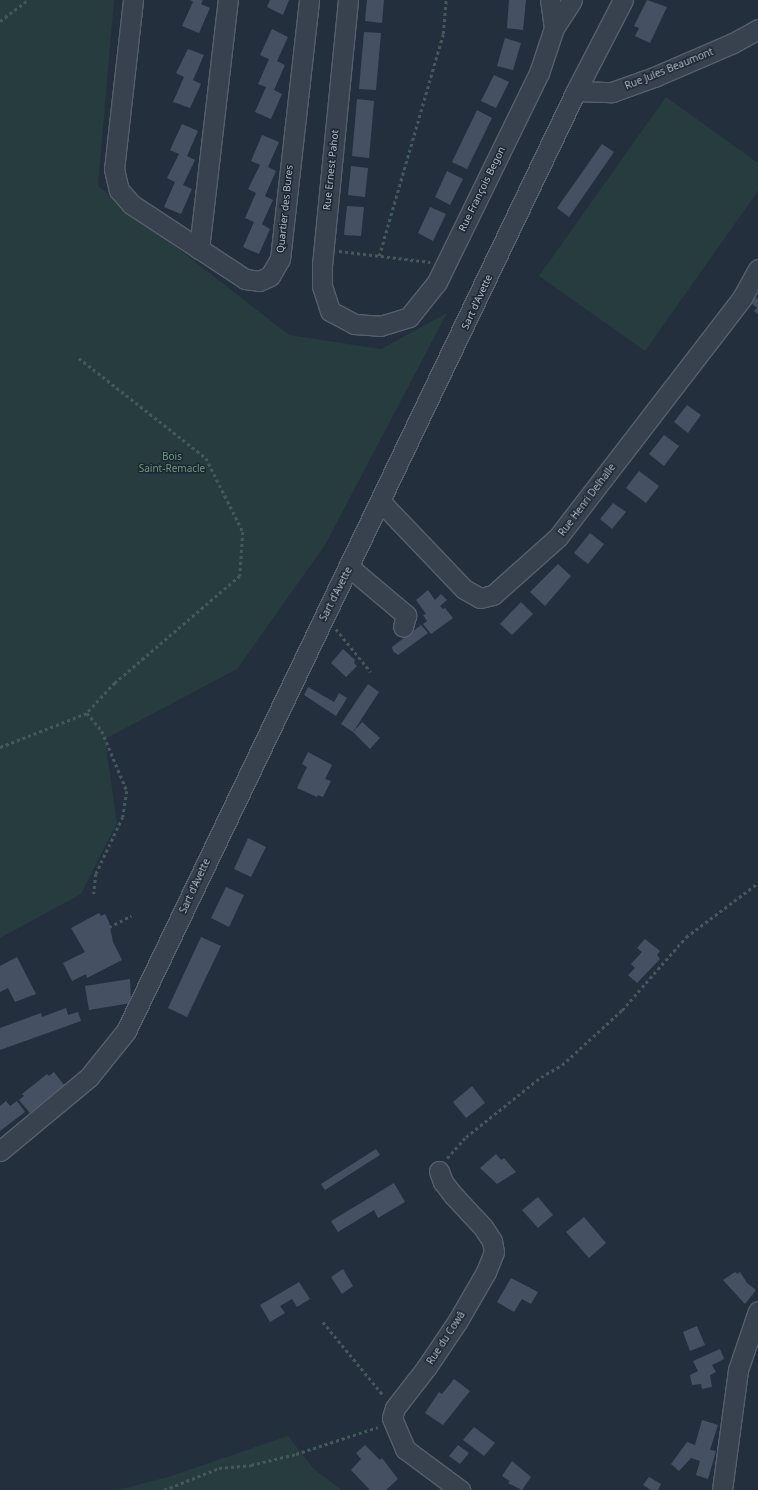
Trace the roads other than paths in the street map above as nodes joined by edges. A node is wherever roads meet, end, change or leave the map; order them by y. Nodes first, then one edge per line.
1 (133, 0) edge
2 (228, 0) edge
3 (309, 0) edge
4 (348, 0) edge
5 (550, 0) edge
6 (572, 0) edge
7 (623, 0) edge
8 (554, 28) junction
9 (758, 30) edge
10 (576, 91) junction
11 (199, 249) junction
12 (758, 269) edge
13 (354, 324) joint
14 (380, 501) junction
15 (349, 567) junction
16 (403, 627) dead end
17 (0, 1150) edge
18 (439, 1171) road end
19 (758, 1311) edge
20 (460, 1490) edge
21 (722, 1490) edge

1 - 11 street, Quartier des Bures
2 - 11 street
3 - 11 street, Quartier des Bures
4 - 13 street, Rue Ernest Pahot
5 - 8 street, Rue François Begon
6 - 8 street
7 - 10 street, Sart d'Avette
8 - 13 street, Rue François Begon
9 - 10 street, Rue Jules Beaumont
10 - 14 street, Sart d'Avette
12 - 14 street, Rue Henri Delhalle
14 - 15 street, Sart d'Avette
15 - 16 street
15 - 17 street, Sart d'Avette
18 - 20 street, Rue du Cowâ
19 - 21 street

